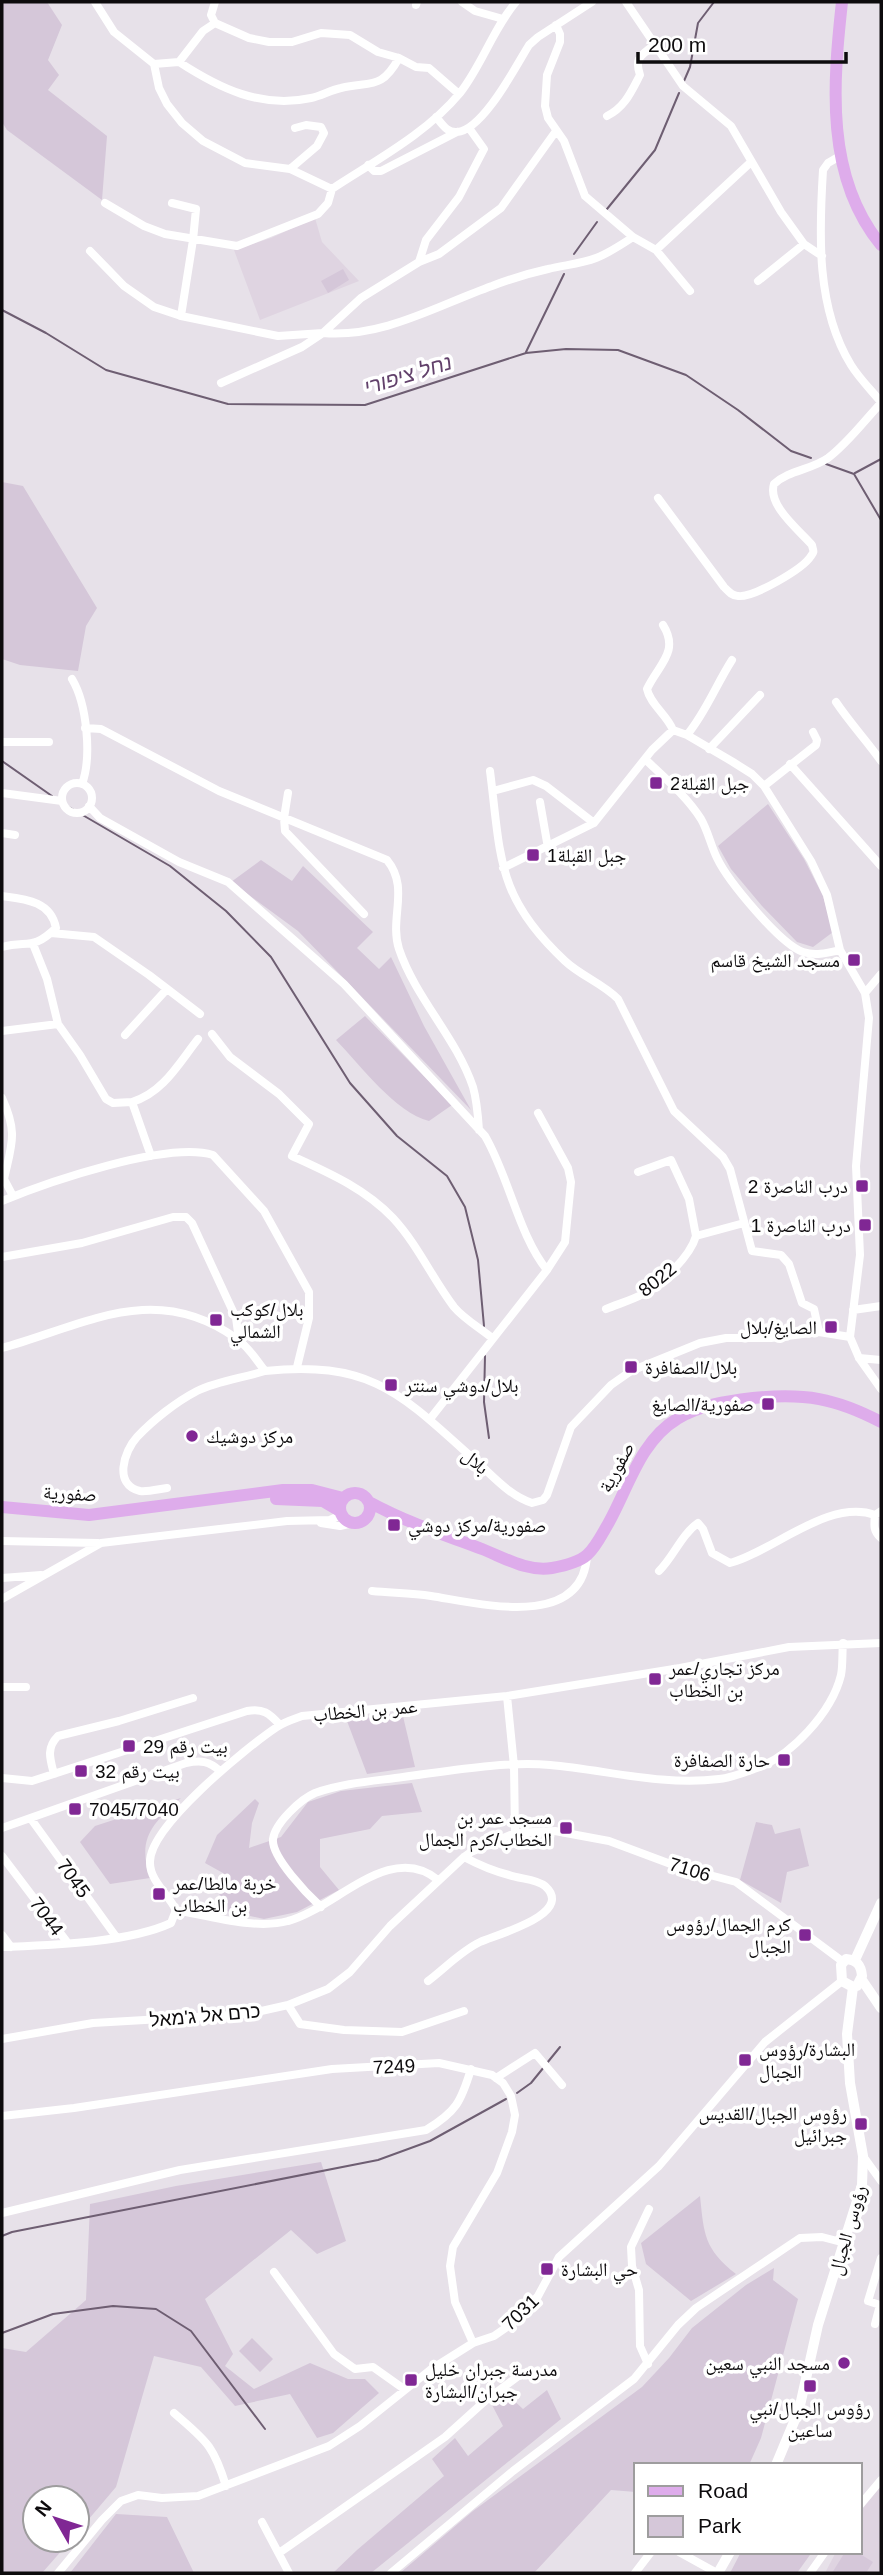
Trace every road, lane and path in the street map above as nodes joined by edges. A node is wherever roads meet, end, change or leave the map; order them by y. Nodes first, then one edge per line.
1 (95, 2) edge
2 (215, 2) edge
3 (462, 2) edge
4 (516, 2) edge
5 (592, 2) edge
6 (626, 2) edge
7 (842, 2) edge
8 (503, 19) junction
9 (215, 23) junction
10 (556, 25) junction
11 (654, 45) junction
12 (399, 58) junction
13 (179, 62) junction
14 (154, 64) junction
15 (459, 94) junction
16 (607, 116) dead end
17 (436, 117) junction
18 (295, 128) dead end
19 (469, 128) junction
20 (556, 131) junction
21 (457, 132) junction
22 (840, 156) junction
23 (751, 163) junction
24 (368, 165) junction
25 (290, 169) junction
26 (332, 189) junction
27 (105, 203) dead end
28 (172, 203) dead end
29 (633, 237) junction
30 (193, 240) junction
31 (804, 244) junction
32 (881, 245) edge
33 (656, 250) junction
34 (90, 251) dead end
35 (822, 257) junction
36 (419, 262) junction
37 (758, 281) dead end
38 (690, 291) dead end
39 (181, 316) junction
40 (323, 333) junction
41 (221, 383) dead end
42 (881, 403) edge
43 (658, 498) dead end
44 (663, 625) dead end
45 (732, 660) dead end
46 (72, 679) dead end
47 (760, 695) dead end
48 (836, 702) dead end
49 (85, 728) junction
50 (673, 730) junction
51 (813, 732) dead end
52 (687, 735) junction
53 (2, 742) edge
54 (49, 742) dead end
55 (709, 749) junction
56 (646, 760) junction
57 (881, 761) edge
58 (790, 764) junction
59 (490, 771) dead end
60 (82, 784) junction
61 (764, 786) junction
62 (493, 791) junction
63 (2, 793) edge
64 (288, 793) dead end
65 (62, 802) junction
66 (540, 803) dead end
67 (89, 806) junction
68 (284, 818) junction
69 (594, 823) junction
70 (2, 833) edge
71 (15, 835) dead end
72 (548, 848) junction
73 (881, 866) edge
74 (503, 868) junction
75 (2, 896) edge
76 (364, 914) dead end
77 (51, 933) junction
78 (33, 944) junction
79 (2, 947) edge
80 (840, 950) junction
81 (881, 974) edge
82 (167, 989) junction
83 (864, 993) junction
84 (200, 1014) dead end
85 (58, 1024) junction
86 (2, 1031) edge
87 (212, 1034) dead end
88 (125, 1035) dead end
89 (198, 1040) dead end
90 (2, 1098) edge
91 (132, 1102) junction
92 (538, 1113) dead end
93 (479, 1130) junction
94 (151, 1156) junction
95 (638, 1172) dead end
96 (13, 1196) junction
97 (2, 1200) edge
98 (744, 1223) junction
99 (696, 1236) junction
100 (2, 1257) edge
101 (547, 1270) junction
102 (881, 1306) edge
103 (606, 1309) dead end
104 (853, 1310) junction
105 (819, 1332) junction
106 (850, 1337) junction
107 (492, 1338) junction
108 (239, 1340) junction
109 (2, 1348) edge
110 (859, 1358) junction
111 (881, 1360) edge
112 (298, 1367) junction
113 (265, 1371) junction
114 (881, 1389) edge
115 (430, 1419) junction
116 (881, 1422) edge
117 (167, 1488) dead end
118 (369, 1502) junction
119 (2, 1507) edge
120 (344, 1512) junction
121 (878, 1513) edge
122 (2, 1514) edge
123 (367, 1517) junction
124 (315, 1521) junction
125 (404, 1521) junction
126 (881, 1538) edge
127 (2, 1541) edge
128 (101, 1543) junction
129 (587, 1556) junction
130 (659, 1570) dead end
131 (44, 1574) junction
132 (2, 1578) edge
133 (372, 1591) dead end
134 (2, 1599) edge
135 (843, 1643) junction
136 (881, 1643) edge
137 (2, 1687) edge
138 (26, 1687) dead end
139 (507, 1696) junction
140 (193, 1698) dead end
141 (279, 1725) junction
142 (514, 1766) junction
143 (220, 1772) junction
144 (54, 1774) junction
145 (2, 1778) edge
146 (31, 1818) junction
147 (2, 1828) edge
148 (514, 1833) junction
149 (2, 1856) edge
150 (464, 1857) junction
151 (438, 1880) junction
152 (881, 1903) edge
153 (321, 1907) junction
154 (176, 1910) junction
155 (2, 1935) edge
156 (117, 1938) junction
157 (67, 1942) junction
158 (6, 1947) edge
159 (855, 1960) junction
160 (842, 1961) junction
161 (428, 1981) dead end
162 (842, 1981) junction
163 (857, 1984) junction
164 (288, 2005) junction
165 (881, 2008) edge
166 (464, 2011) dead end
167 (2, 2039) edge
168 (471, 2069) junction
169 (496, 2078) junction
170 (562, 2085) dead end
171 (2, 2116) edge
172 (863, 2156) junction
173 (881, 2180) edge
174 (649, 2209) dead end
175 (2, 2213) edge
176 (845, 2243) junction
177 (881, 2258) edge
178 (274, 2272) dead end
179 (875, 2324) dead end
180 (473, 2343) junction
181 (648, 2364) junction
182 (522, 2374) dead end
183 (404, 2389) junction
184 (174, 2413) dead end
185 (777, 2463) edge
186 (881, 2480) edge
187 (226, 2486) junction
188 (862, 2503) edge
189 (262, 2522) dead end
190 (279, 2553) junction
191 (649, 2554) edge
192 (683, 2554) edge
193 (729, 2554) edge
194 (824, 2554) edge
195 (58, 2573) edge
196 (289, 2573) edge
197 (390, 2573) edge
198 (635, 2573) edge
199 (718, 2573) edge
200 (810, 2573) edge

1 - 14 street
2 - 9 street
3 - 8 street
4 - 8 street
5 - 10 street
6 - 11 street
7 - 22 main road
8 - 15 street
9 - 12 street
9 - 13 street
10 - 19 street
10 - 20 street
11 - 16 street
11 - 23 street
12 - 13 street
12 - 15 street
13 - 14 street
14 - 25 street
15 - 17 street
17 - 21 street
17 - 24 street
18 - 25 street
19 - 21 street
19 - 36 street
20 - 29 street
20 - 36 street
21 - 24 street
22 - 32 main road
22 - 35 street
23 - 31 street
23 - 33 street
24 - 26 street
25 - 26 street
26 - 30 street
27 - 30 street
28 - 30 street
29 - 33 street
29 - 40 street
30 - 39 street
31 - 35 street
31 - 37 street
33 - 38 street
34 - 39 street
35 - 42 street
36 - 40 street
39 - 40 street
40 - 41 street
42 - 43 street
44 - 50 street
45 - 52 street
46 - 49 street
47 - 55 street
48 - 57 street
49 - 60 street
49 - 68 street
50 - 52 street
50 - 56 street
51 - 58 street
52 - 55 street
53 - 54 street
55 - 61 street
56 - 69 street
56 - 80 street
58 - 61 street
58 - 73 street
59 - 62 street
60 - 65 street
60 - 67 street
61 - 80 street
62 - 69 street
62 - 74 street
63 - 65 street
64 - 68 street
65 - 67 street
66 - 72 street
67 - 93 street
68 - 76 street
68 - 93 street
69 - 72 street
70 - 71 street
72 - 74 street
74 - 98 street
75 - 77 street
77 - 78 street
77 - 82 street
78 - 79 street
78 - 85 street
80 - 83 street
81 - 83 street
82 - 84 street
82 - 88 street
83 - 104 street
85 - 86 street
85 - 91 street
87 - 107 street
89 - 91 street
90 - 96 street
91 - 94 street
92 - 101 street
93 - 101 street
94 - 96 street
94 - 112 street
95 - 99 street
96 - 97 street
98 - 99 street
98 - 105 street
99 - 103 street, 8022
100 - 108 street
101 - 107 street
102 - 104 street
104 - 106 street
105 - 106 street, بلال
105 - 115 street, بلال
106 - 110 street
107 - 115 street
108 - 109 street
108 - 113 street
110 - 111 street
110 - 114 street
112 - 113 street, بلال
112 - 115 street, بلال
113 - 117 street, بلال
116 - 129 main road, صفورية
118 - 120 main road
118 - 123 main road
118 - 125 main road
119 - 120 main road, صفورية
120 - 122 main road, صفورية
120 - 123 main road
120 - 124 street
120 - 124 street
121 - 126 street
121 - 130 street
123 - 125 main road
124 - 128 street
125 - 129 main road
127 - 128 street
128 - 131 street
129 - 133 street
131 - 132 street
131 - 134 street
135 - 136 street, عمر بن الخطاب
135 - 139 street, عمر بن الخطاب
135 - 142 street
137 - 138 street
139 - 141 street, عمر بن الخطاب
139 - 142 street
140 - 144 street
141 - 143 street, عمر بن الخطاب
141 - 144 street
142 - 148 street
142 - 153 street
143 - 146 street
143 - 154 street, عمر بن الخطاب
144 - 145 street
146 - 147 street
146 - 156 street, 7045
148 - 150 street, כרם אל ג'מאל
148 - 160 street, 7106
149 - 157 street, 7044
150 - 151 street, כרם אל ג'מאל
150 - 161 street
151 - 153 street
151 - 164 street, כרם אל ג'מאל
152 - 159 street
153 - 154 street
154 - 156 street
155 - 158 street
156 - 157 street
157 - 158 street
159 - 160 street
159 - 163 street
160 - 162 street
162 - 163 street
162 - 180 street, 7031
163 - 165 street
163 - 172 street, رؤوس الجبال
164 - 166 street
164 - 167 street, כרם אל ג'מאל
168 - 169 street, 7249
168 - 171 street, 7249
168 - 175 street
169 - 170 street
169 - 180 street
172 - 173 street
172 - 176 street, رؤوس الجبال
174 - 181 street
176 - 181 street
176 - 185 street, رؤوس الجبال
177 - 179 street
178 - 183 street
180 - 183 street, 7031
181 - 197 street
182 - 190 street
183 - 187 street, 7031
184 - 187 street
186 - 188 street
187 - 195 street, 7031
189 - 190 street
190 - 196 street
191 - 198 street
192 - 199 street
193 - 199 street
194 - 200 street

